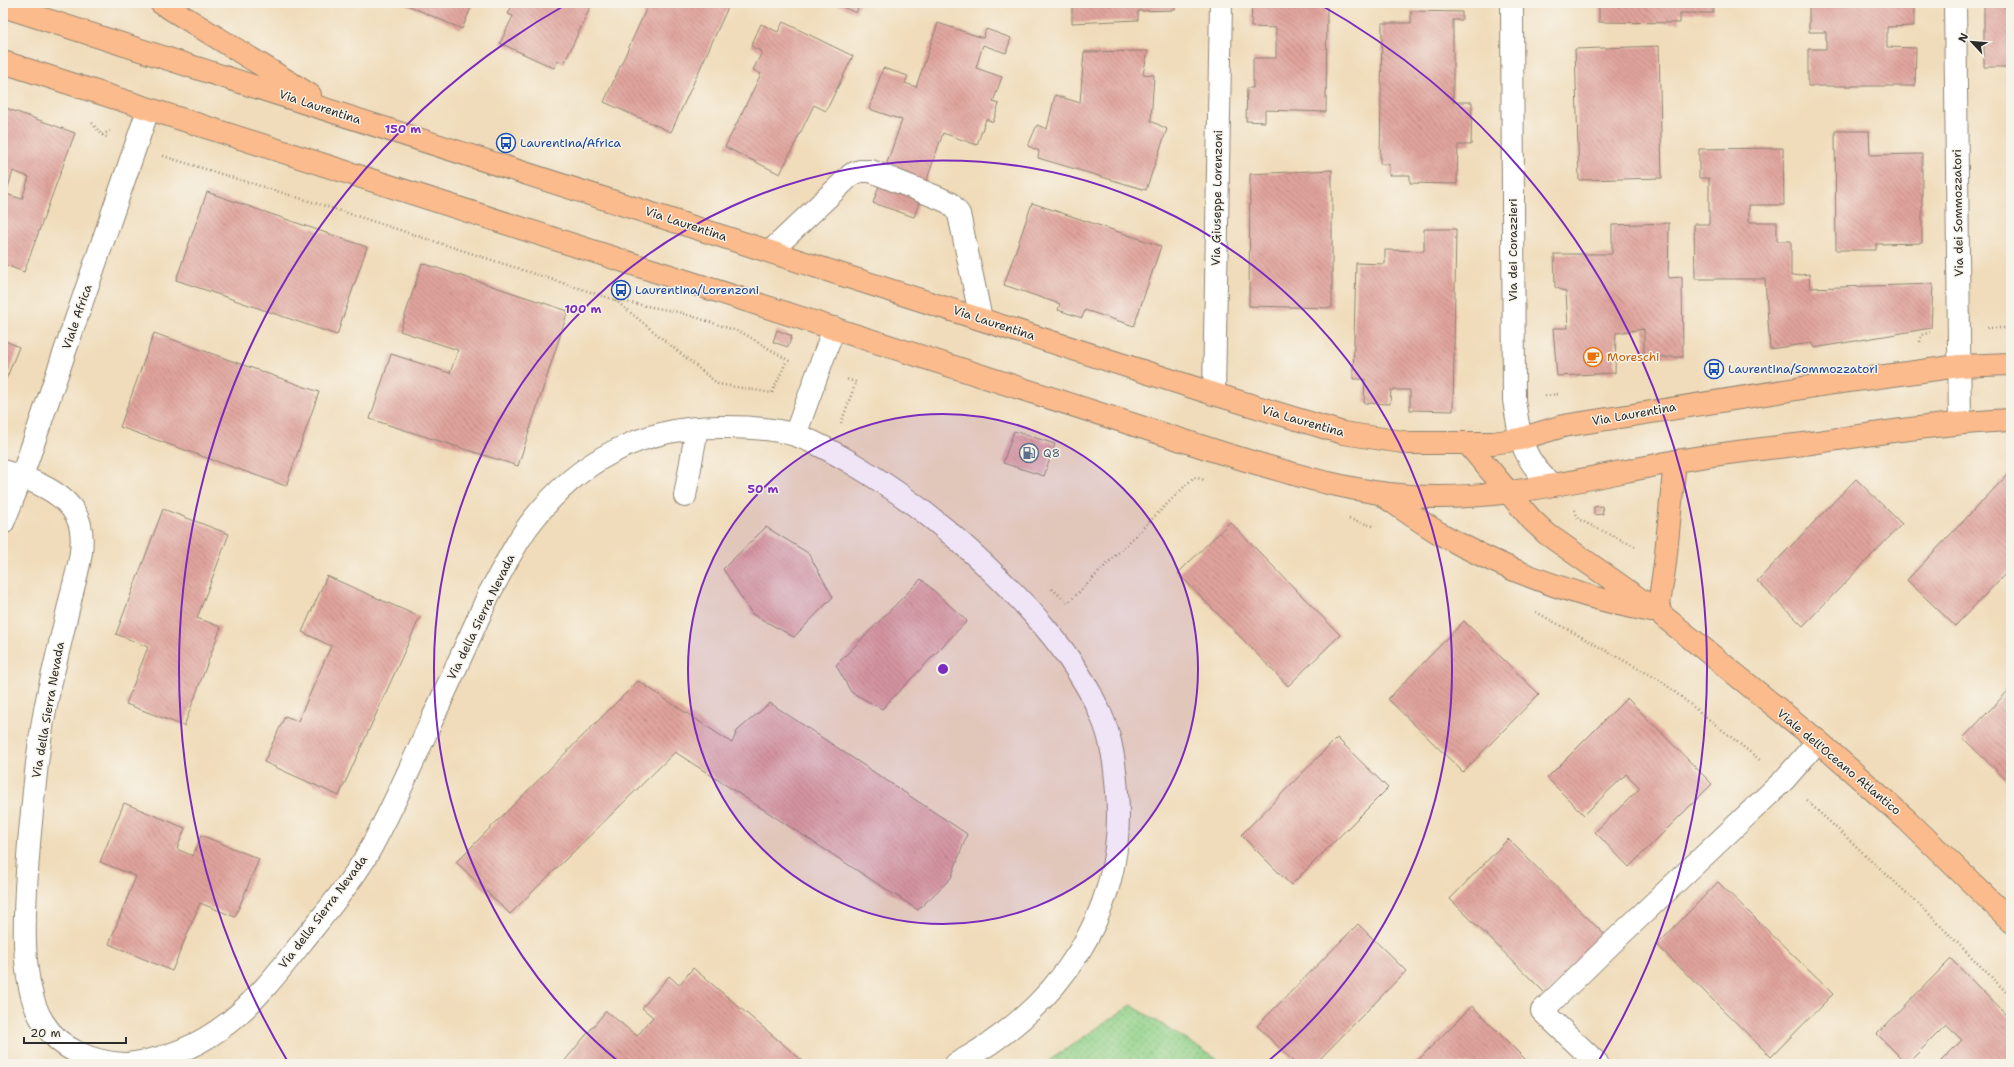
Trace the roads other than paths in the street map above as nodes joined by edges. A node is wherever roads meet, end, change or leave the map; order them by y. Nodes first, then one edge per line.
1 (161, 3) edge
2 (1221, 3) edge
3 (1512, 3) edge
4 (1956, 3) edge
5 (3, 6) edge
6 (3, 62) edge
7 (148, 110) junction
8 (339, 112) junction
9 (771, 251) junction
10 (981, 319) junction
11 (834, 328) junction
12 (2011, 364) edge
13 (1959, 366) junction
14 (1214, 394) junction
15 (2011, 420) edge
16 (1960, 423) junction
17 (697, 428) junction
18 (795, 435) junction
19 (1520, 439) junction
20 (1468, 444) junction
21 (1675, 461) junction
22 (12, 473) edge
23 (1552, 485) junction
24 (1509, 491) junction
25 (1378, 492) junction
26 (685, 496) dead end
27 (3, 523) edge
28 (1658, 612) junction
29 (1818, 741) junction
30 (2011, 921) edge
31 (1597, 1063) dead end
32 (124, 1064) edge
33 (128, 1064) edge
34 (956, 1064) edge

1 - 8 main road
2 - 14 street, Via Giuseppe Lorenzoni
3 - 19 street, Via dei Corazzieri
4 - 13 street, Via dei Sommozzatori
5 - 8 main road, Via Laurentina
6 - 7 main road
7 - 11 main road
7 - 22 street, Viale Africa
8 - 9 main road, Via Laurentina
9 - 10 main road, Via Laurentina
9 - 10 street
10 - 14 main road, Via Laurentina
11 - 18 street
11 - 25 main road
12 - 13 main road, Via Laurentina
13 - 16 street, Via dei Sommozzatori
13 - 19 main road, Via Laurentina
14 - 20 main road, Via Laurentina
15 - 16 main road
16 - 21 main road
17 - 18 street, Via della Sierra Nevada
17 - 26 street
17 - 33 street, Via della Sierra Nevada
18 - 34 street, Via della Sierra Nevada
19 - 20 main road, Via Laurentina
19 - 23 street, Via dei Corazzieri
20 - 24 main road, Viale dell'Oceano Atlantico
21 - 23 main road
21 - 28 main road
22 - 27 street, Viale Africa
22 - 32 street, Via della Sierra Nevada
23 - 24 main road
24 - 25 main road
24 - 28 main road, Viale dell'Oceano Atlantico
25 - 28 main road, Viale dell'Oceano Atlantico
28 - 29 main road, Viale dell'Oceano Atlantico
29 - 30 main road, Viale dell'Oceano Atlantico
29 - 31 street

